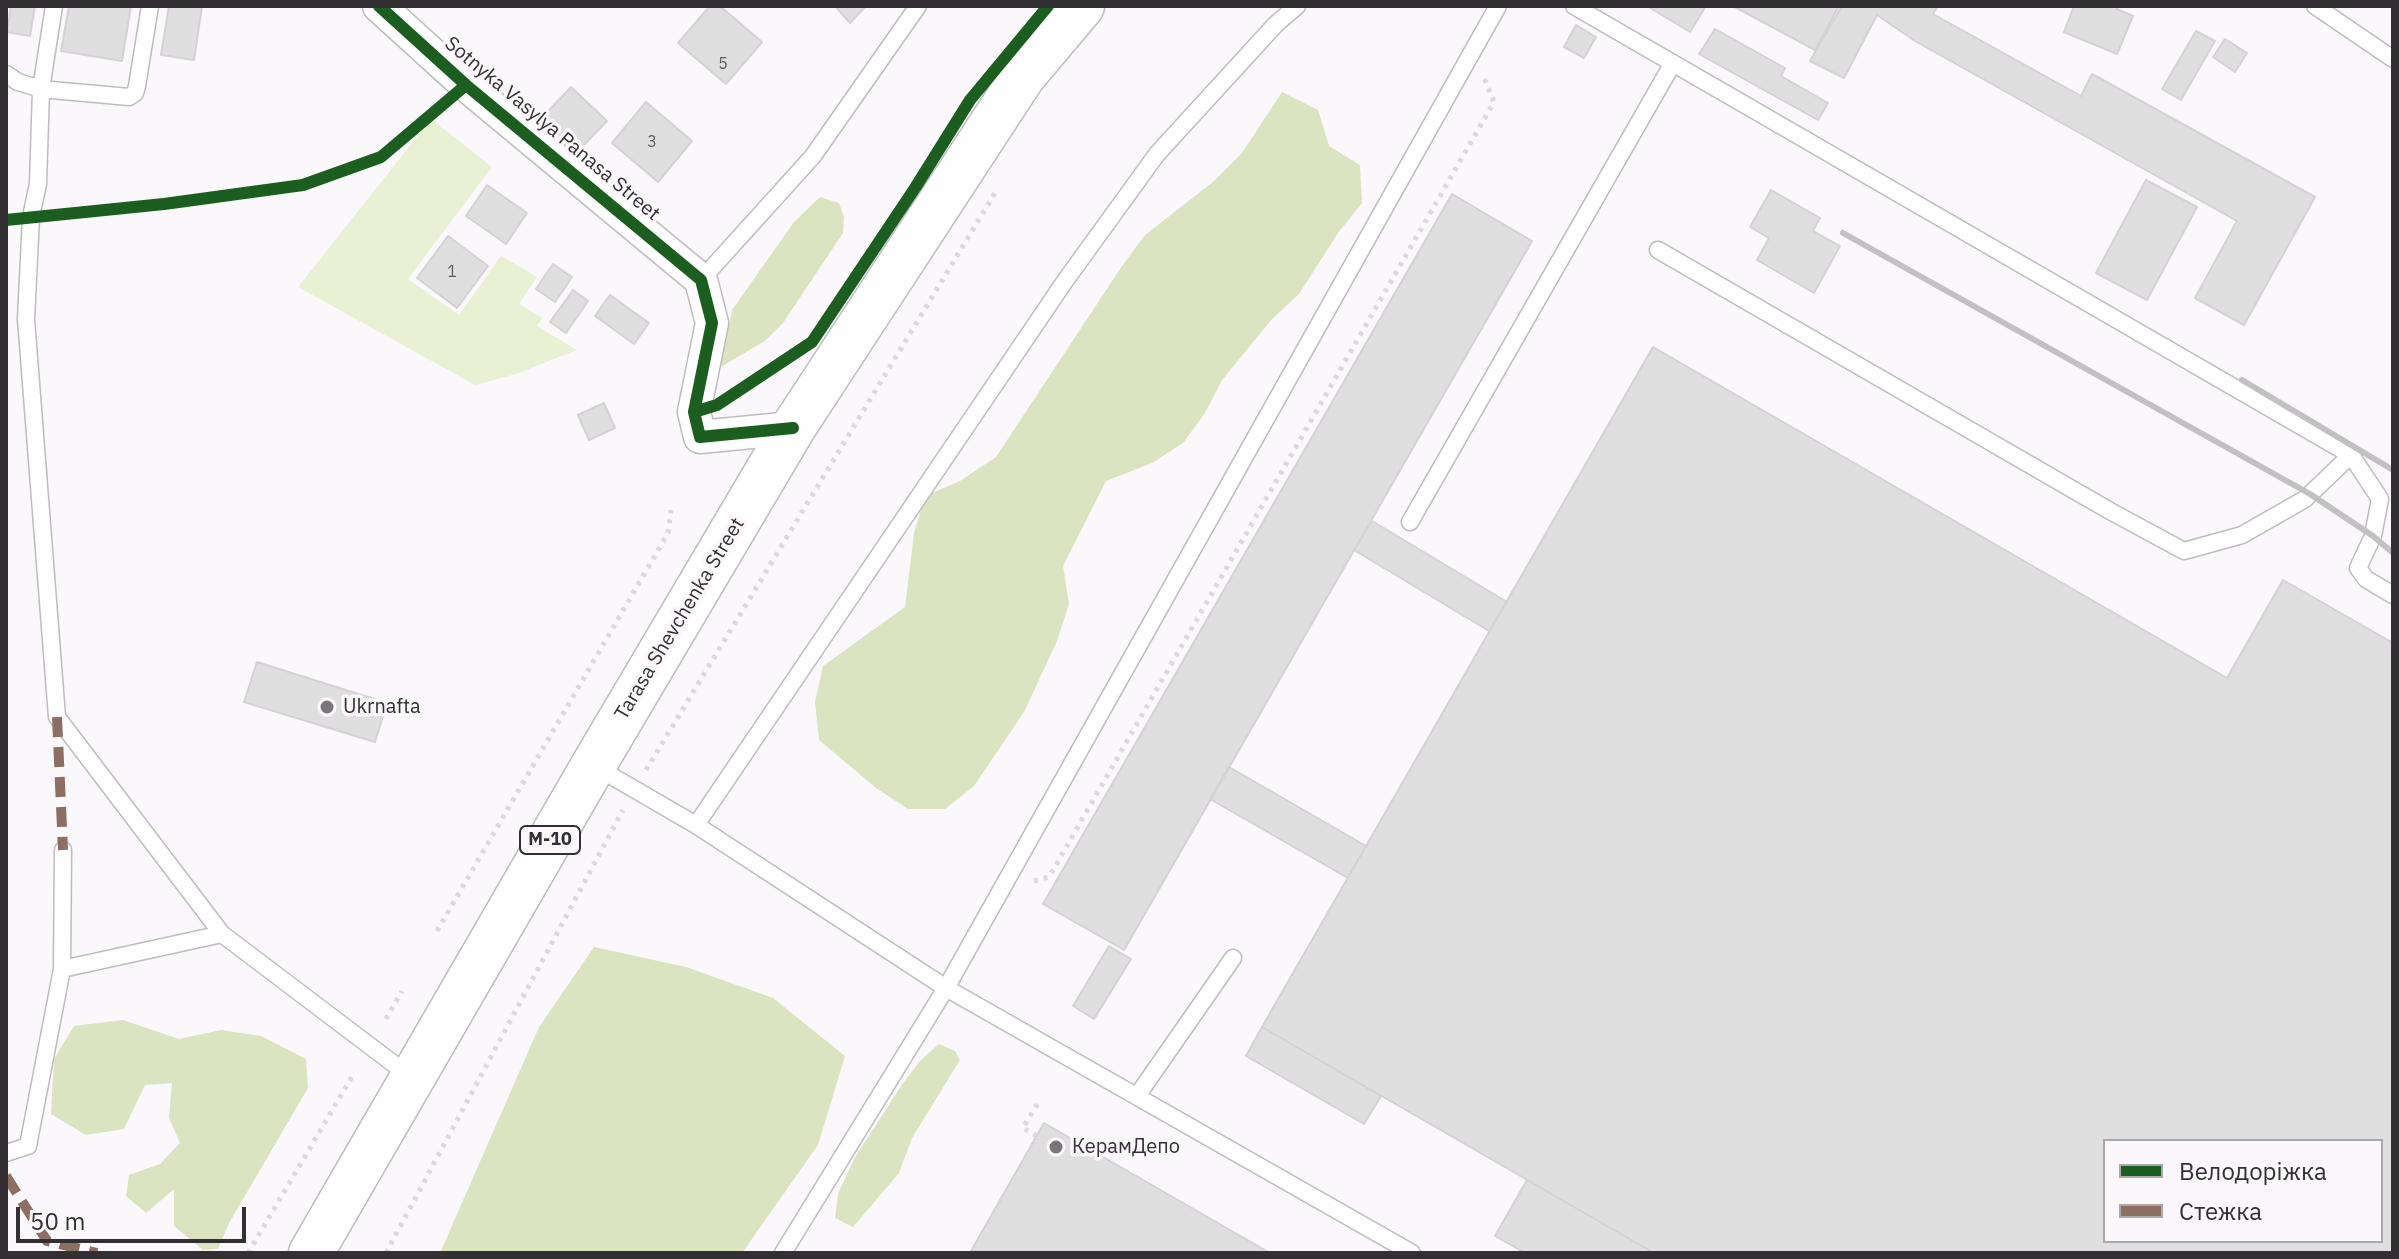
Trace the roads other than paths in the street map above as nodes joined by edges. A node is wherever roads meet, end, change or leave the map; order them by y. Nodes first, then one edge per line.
1 (54, 6) edge
2 (150, 6) edge
3 (379, 6) edge
4 (918, 6) edge
5 (1082, 6) edge
6 (1297, 6) edge
7 (1498, 6) edge
8 (1574, 6) edge
9 (2315, 6) edge
10 (2393, 59) edge
11 (1673, 63) junction
12 (6, 74) edge
13 (41, 89) junction
14 (1658, 250) dead end
15 (701, 280) junction
16 (793, 428) junction
17 (2351, 455) junction
18 (1410, 522) dead end
19 (2393, 595) edge
20 (593, 766) junction
21 (696, 825) junction
22 (63, 850) dead end
23 (222, 934) junction
24 (1233, 958) dead end
25 (62, 969) junction
26 (946, 988) junction
27 (412, 1078) junction
28 (1137, 1096) junction
29 (6, 1153) edge
30 (311, 1253) edge
31 (783, 1253) edge
32 (1412, 1253) edge

1 - 13 lane
2 - 13 lane
3 - 15 street, Sotnyka Vasylya Panasa Street
4 - 15 lane
5 - 16 main road, Tarasa Shevchenka Street / М-10
6 - 21 lane
7 - 26 lane
8 - 11 lane
9 - 10 lane
11 - 17 lane
11 - 18 lane
12 - 13 lane
13 - 23 lane
14 - 17 lane
15 - 16 street
16 - 20 main road, Tarasa Shevchenka Street / М-10
17 - 19 lane
20 - 21 lane
20 - 27 main road, Tarasa Shevchenka Street / М-10
21 - 26 lane
22 - 25 lane
23 - 25 lane
23 - 27 lane
24 - 28 lane
25 - 29 lane
26 - 28 lane
26 - 31 lane
27 - 30 main road, Tarasa Shevchenka Street / М-10
28 - 32 lane

